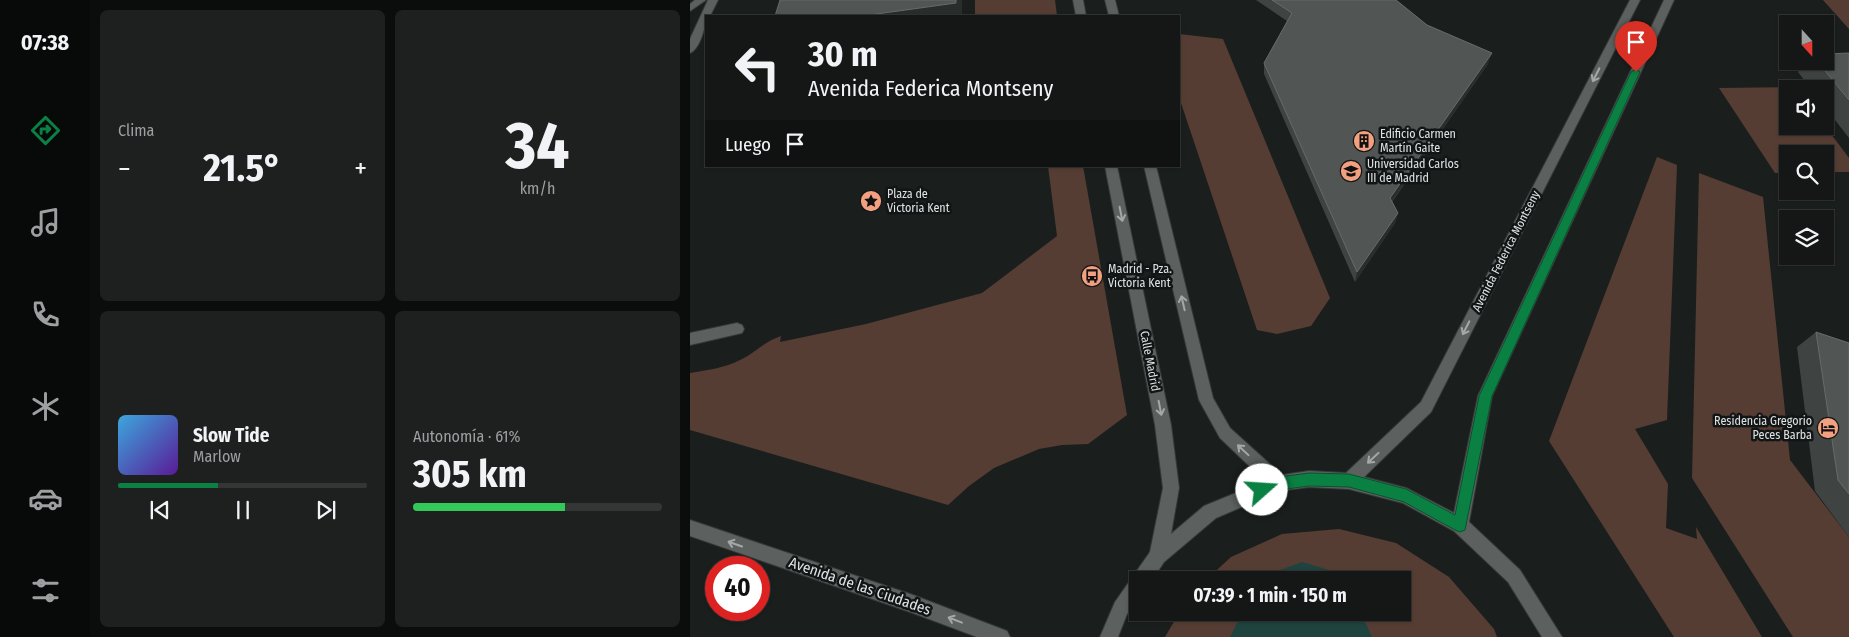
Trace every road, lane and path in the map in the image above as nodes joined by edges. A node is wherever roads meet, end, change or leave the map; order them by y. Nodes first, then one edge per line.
1 (702, 0) edge
2 (713, 0) edge
3 (1078, 0) edge
4 (1110, 0) edge
5 (1635, 0) edge
6 (1669, 0) edge
7 (690, 8) edge
8 (706, 15) edge
9 (1081, 15) edge
10 (1114, 15) edge
11 (705, 17) edge
12 (690, 50) edge
13 (1111, 167) edge
14 (1150, 167) edge
15 (737, 329) dead end
16 (690, 339) edge
17 (1349, 480) junction
18 (1279, 483) junction
19 (1460, 525) junction
20 (690, 528) edge
21 (1158, 556) junction
22 (1147, 571) edge
23 (1129, 597) edge
24 (1001, 637) edge
25 (1109, 637) edge
26 (1553, 637) edge

1 - 7 street
2 - 8 street
3 - 9 street
4 - 10 street
5 -> 17 street, Avenida Federica Montseny
6 - 19 street
11 - 12 street
13 -> 21 street, Calle Madrid
18 -> 14 street
15 - 16 street
17 - 18 street
17 - 19 street
18 - 21 street
19 - 26 street
24 -> 20 street, Avenida de las Ciudades
21 - 22 street
23 - 25 street

